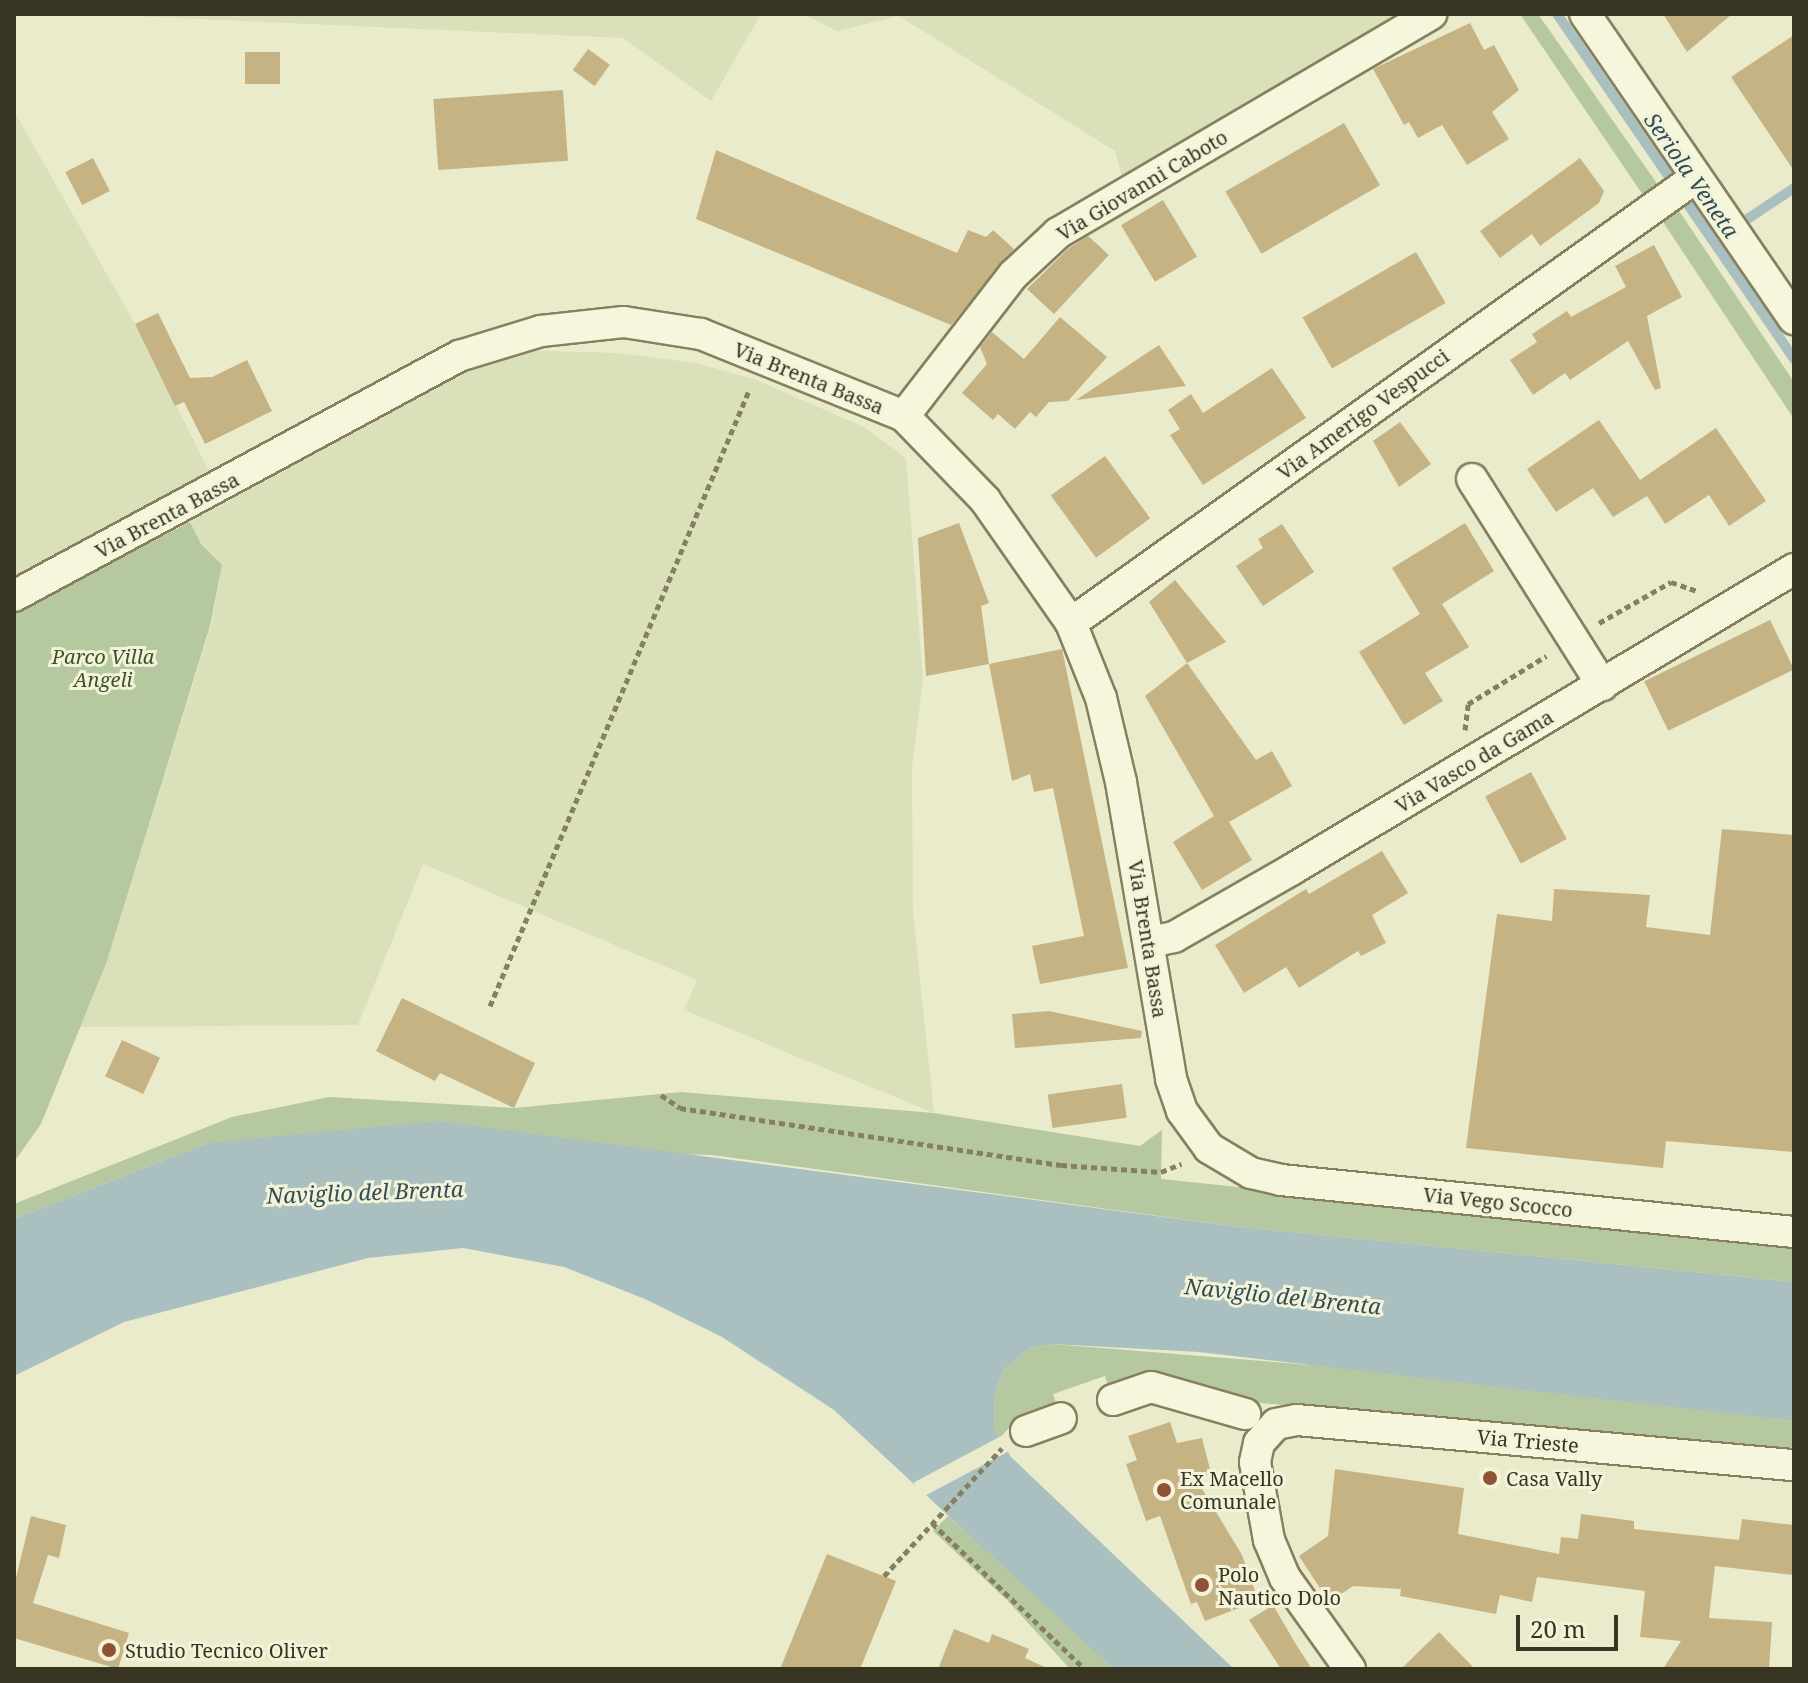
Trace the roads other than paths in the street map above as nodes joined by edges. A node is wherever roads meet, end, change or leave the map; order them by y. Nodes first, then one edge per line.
1 (1431, 14) edge
2 (1585, 14) edge
3 (1691, 181) junction
4 (1794, 319) edge
5 (904, 416) junction
6 (1472, 479) dead end
7 (1794, 569) edge
8 (14, 596) edge
9 (1071, 623) junction
10 (1602, 685) junction
11 (1150, 942) junction
12 (1209, 1148) joint
13 (1794, 1232) edge
14 (1113, 1400) dead end
15 (1061, 1418) dead end
16 (1255, 1423) junction
17 (1015, 1438) road end
18 (1794, 1465) edge
19 (1350, 1669) edge

1 - 5 street, Via Giovanni Caboto
2 - 3 street
3 - 4 street
3 - 9 street, Via Amerigo Vespucci
5 - 8 street, Via Brenta Bassa
5 - 9 street, Via Brenta Bassa
6 - 10 street
7 - 10 street, Via Vasco da Gama
9 - 11 street, Via Brenta Bassa
10 - 11 street, Via Vasco da Gama
11 - 12 street, Via Brenta Bassa
12 - 13 street, Via Vego Scocco
14 - 16 street
15 - 17 street
16 - 18 street, Via Trieste
16 - 19 street

